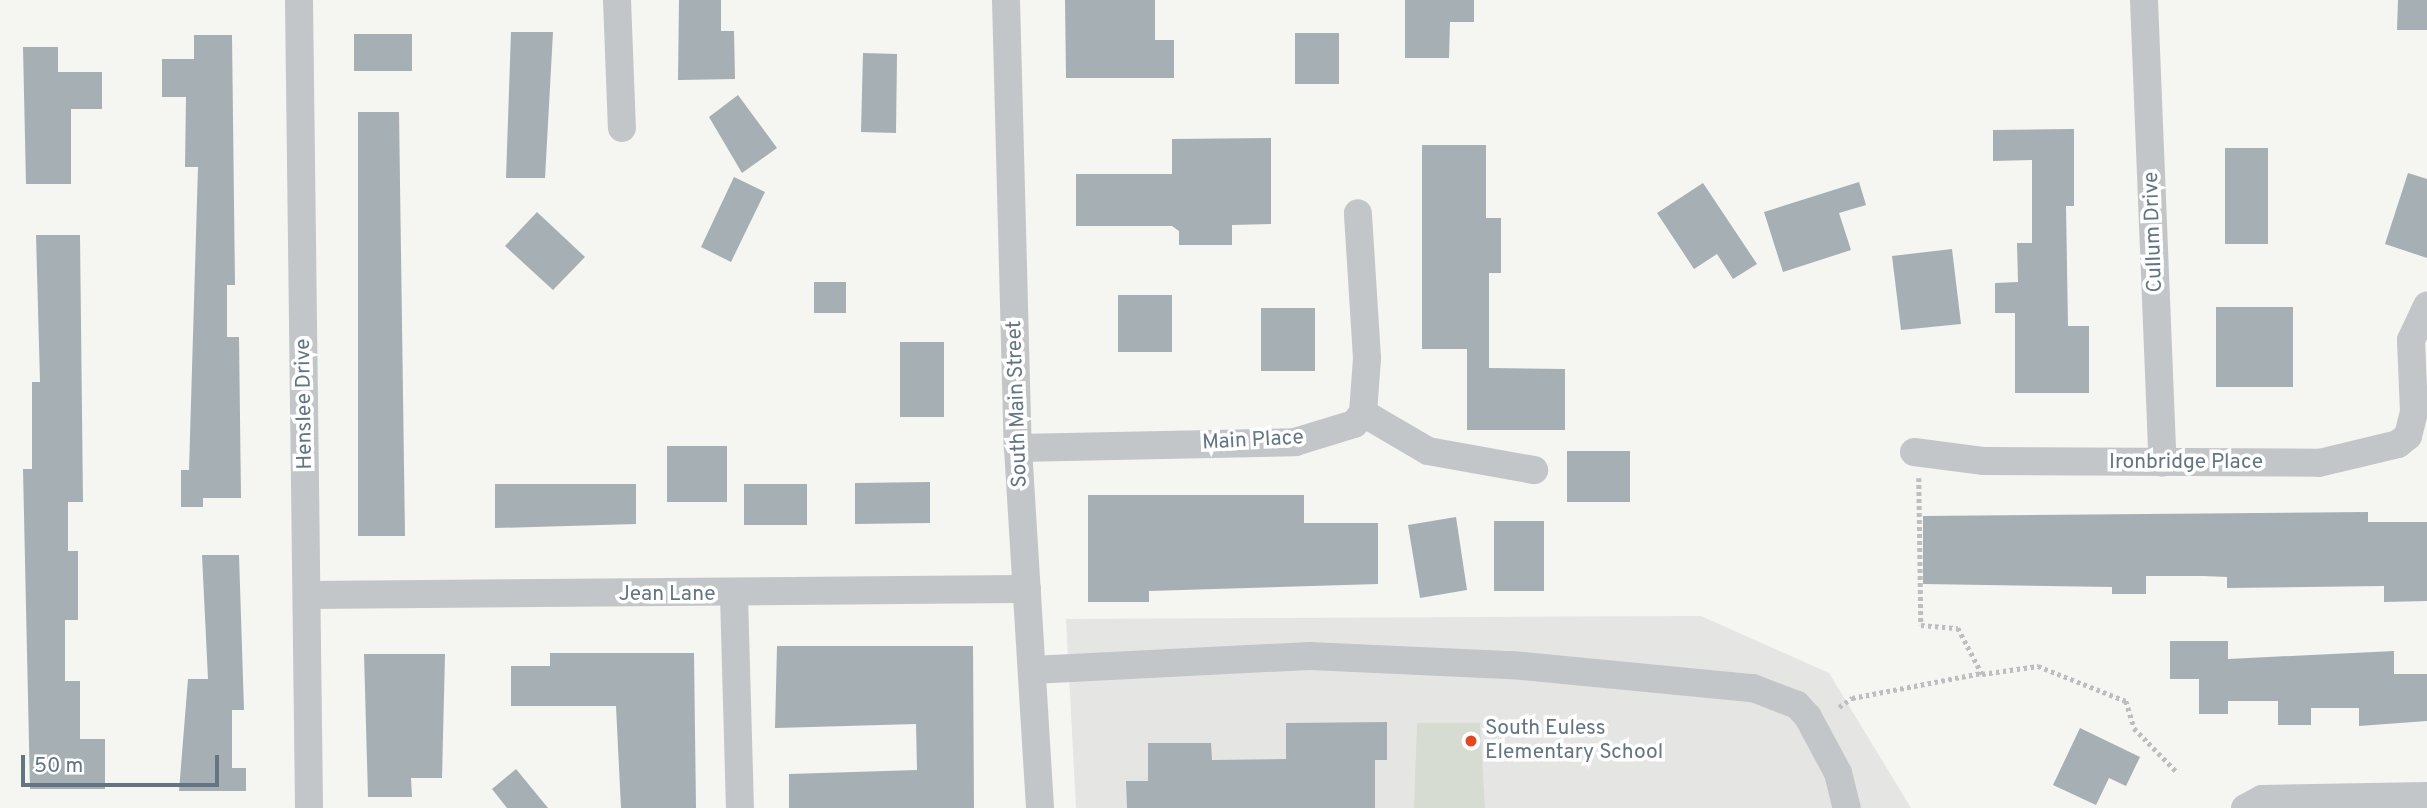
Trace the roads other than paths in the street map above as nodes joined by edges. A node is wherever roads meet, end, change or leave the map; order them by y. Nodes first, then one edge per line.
1 (299, 0) edge
2 (617, 0) edge
3 (1006, 0) edge
4 (2144, 0) edge
5 (622, 128) dead end
6 (1358, 213) dead end
7 (2427, 305) edge
8 (1363, 413) junction
9 (1018, 448) junction
10 (1916, 463) road end
11 (2163, 463) junction
12 (1534, 470) dead end
13 (1027, 589) junction
14 (307, 595) junction
15 (734, 595) junction
16 (1032, 670) junction
17 (2427, 796) edge
18 (309, 808) edge
19 (740, 808) edge
20 (1040, 808) edge
21 (1847, 808) edge
22 (2245, 808) edge

1 - 14 street, Henslee Drive
2 - 5 street
3 - 9 street, South Main Street
4 - 11 street, Cullum Drive
6 - 8 street
7 - 11 street, Ironbridge Place
8 - 9 street, Main Place
8 - 12 street
9 - 13 street, South Main Street
10 - 11 street, Ironbridge Place
13 - 15 street, Jean Lane
13 - 16 street, South Main Street
14 - 15 street, Jean Lane
14 - 18 street, Henslee Drive
15 - 19 street
16 - 20 street, South Main Street
16 - 21 street
17 - 22 street

